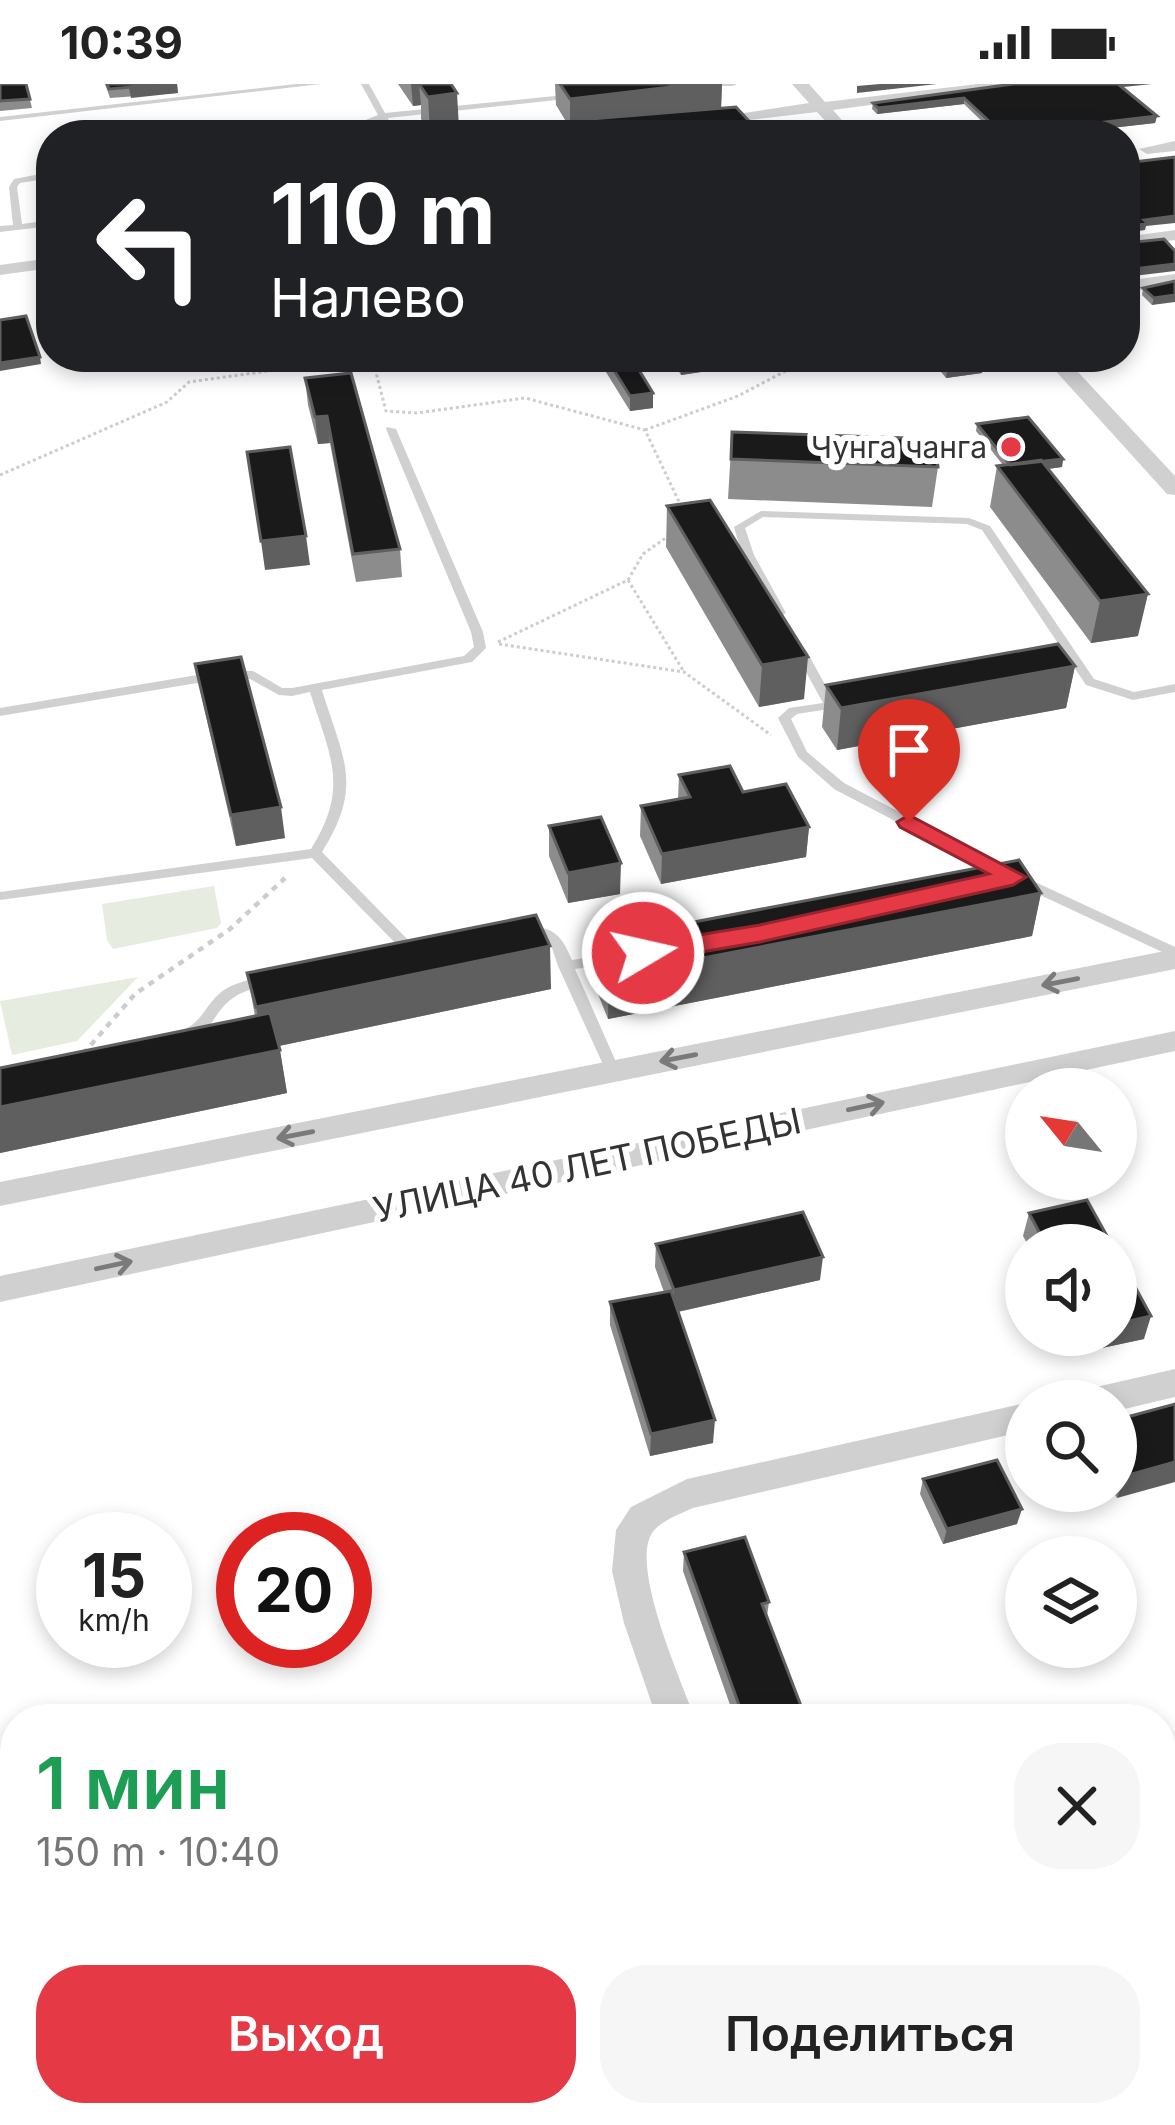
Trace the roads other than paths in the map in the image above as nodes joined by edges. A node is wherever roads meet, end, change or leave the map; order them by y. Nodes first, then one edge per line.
1 (316, 84) edge
2 (365, 84) edge
3 (703, 84) edge
4 (734, 84) edge
5 (800, 84) edge
6 (1018, 84) edge
7 (596, 94) edge
8 (449, 96) edge
9 (820, 106) junction
10 (456, 109) junction
11 (383, 116) junction
12 (0, 118) edge
13 (372, 120) edge
14 (384, 120) edge
15 (703, 120) edge
16 (834, 120) edge
17 (1175, 146) edge
18 (1147, 149) dead end
19 (36, 178) edge
20 (36, 225) edge
21 (18, 227) junction
22 (0, 229) edge
23 (1175, 236) edge
24 (1140, 240) edge
25 (36, 265) edge
26 (0, 270) edge
27 (1175, 280) edge
28 (1140, 285) edge
29 (1067, 372) edge
30 (391, 429) dead end
31 (1175, 489) edge
32 (1075, 662) junction
33 (1053, 666) edge
34 (315, 688) junction
35 (1175, 688) edge
36 (853, 701) edge
37 (830, 705) junction
38 (0, 712) edge
39 (309, 853) junction
40 (1013, 877) junction
41 (990, 882) edge
42 (0, 896) edge
43 (522, 931) edge
44 (432, 946) edge
45 (410, 949) junction
46 (389, 954) edge
47 (630, 956) edge
48 (1175, 956) edge
49 (565, 966) junction
50 (286, 976) edge
51 (171, 1039) edge
52 (1175, 1040) edge
53 (613, 1071) junction
54 (0, 1194) edge
55 (0, 1289) edge
56 (1175, 1383) edge
57 (1137, 1392) edge
58 (1005, 1422) edge
59 (671, 1704) edge

1 - 12 lane
2 - 11 lane
3 - 4 lane
5 - 9 street
6 - 9 street
7 - 10 lane
8 - 10 lane
9 - 15 street
9 - 16 street
10 - 11 lane
11 - 13 lane
11 - 14 lane
17 - 18 street
19 - 21 lane
20 - 21 lane
21 - 22 lane
23 - 24 street
25 - 26 street
27 - 28 street
29 - 31 street
30 - 34 lane
32 - 33 lane
32 - 35 lane
32 - 37 lane
34 - 38 lane
34 - 39 lane
36 - 37 lane
37 - 40 lane
39 - 42 lane
39 - 45 lane
40 - 41 lane
40 - 48 lane
43 - 49 lane
44 - 45 lane
45 - 46 lane
47 - 49 lane
48 -> 53 street
49 - 53 lane
50 - 51 lane
55 -> 52 street, УЛИЦА 40 ЛЕТ ПОБЕДЫ
53 -> 54 street
56 - 57 street
58 - 59 street

